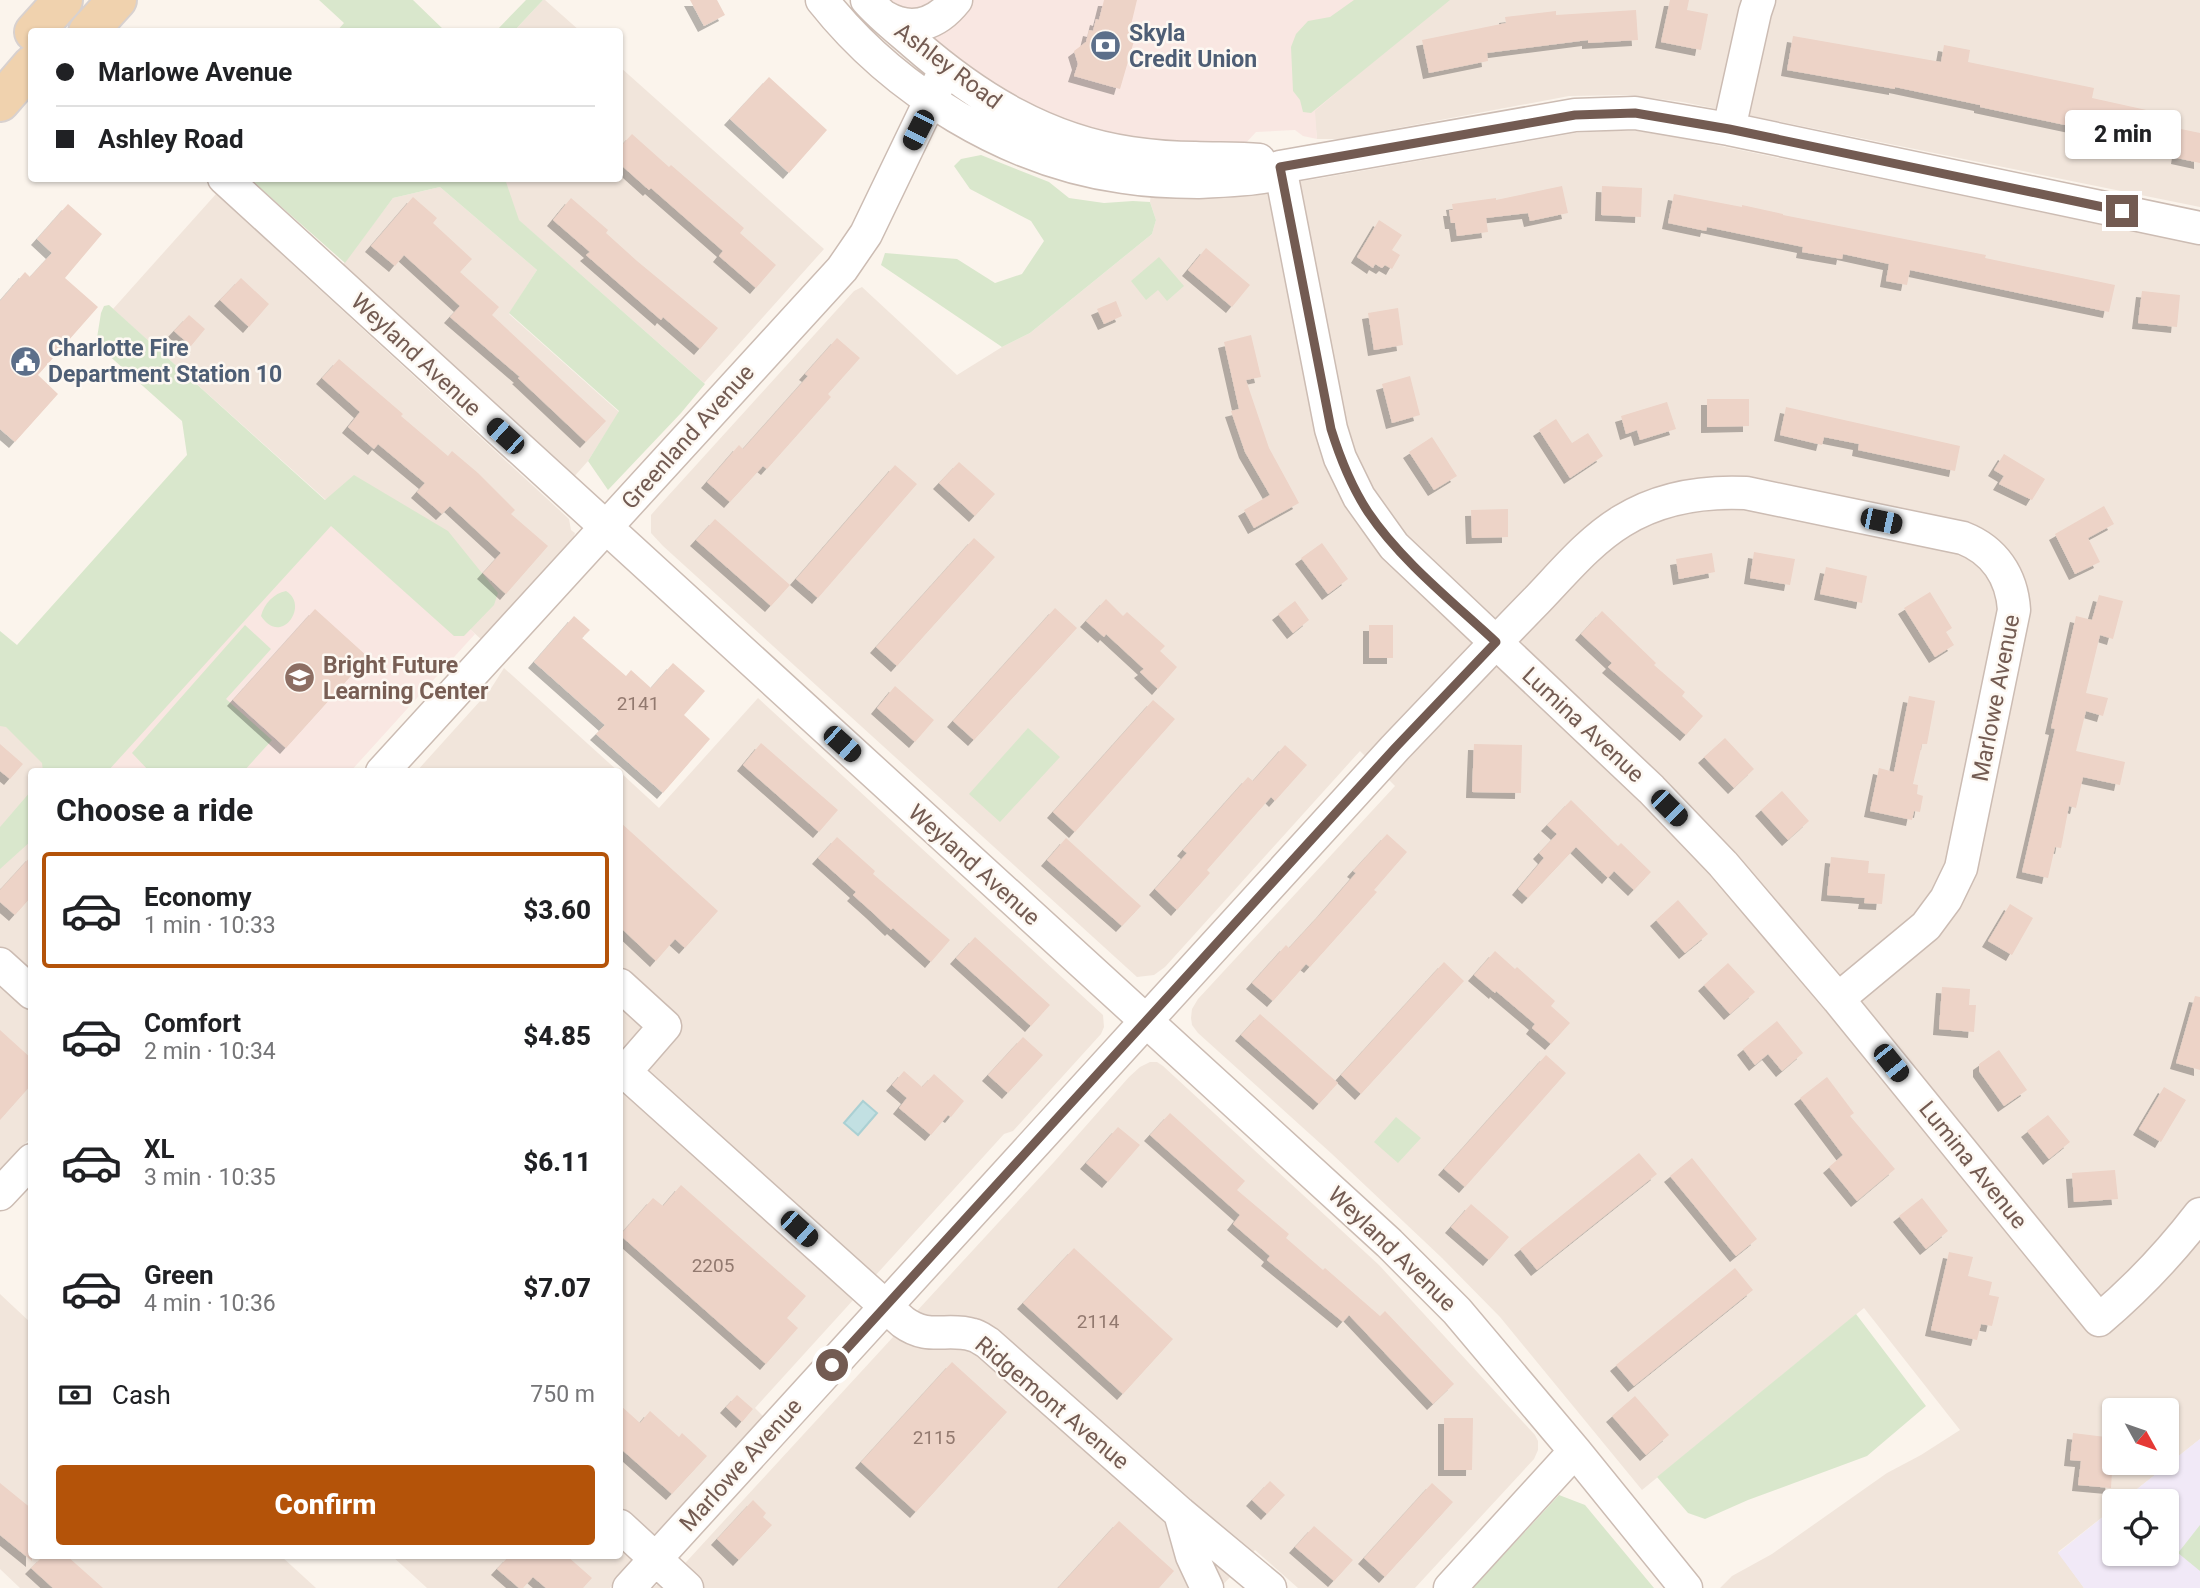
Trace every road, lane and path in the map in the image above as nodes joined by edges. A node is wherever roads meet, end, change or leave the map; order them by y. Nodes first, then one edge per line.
1 (91, 0) edge
2 (117, 0) edge
3 (822, 0) edge
4 (956, 0) edge
5 (1759, 0) edge
6 (874, 8) edge
7 (48, 25) edge
8 (92, 28) edge
9 (28, 43) edge
10 (0, 69) edge
11 (28, 70) edge
12 (945, 70) junction
13 (28, 96) edge
14 (931, 101) junction
15 (0, 102) edge
16 (0, 127) edge
17 (1729, 129) junction
18 (1280, 167) junction
19 (228, 182) edge
20 (2200, 228) edge
21 (605, 528) junction
22 (1496, 642) junction
23 (386, 768) edge
24 (0, 964) edge
25 (623, 988) edge
26 (28, 989) edge
27 (1838, 999) junction
28 (1146, 1021) junction
29 (28, 1164) edge
30 (0, 1194) edge
31 (2200, 1214) edge
32 (885, 1307) junction
33 (1575, 1451) junction
34 (1179, 1512) junction
35 (623, 1529) edge
36 (655, 1559) junction
37 (629, 1588) edge
38 (687, 1588) edge
39 (1206, 1588) edge
40 (1270, 1588) edge
41 (1450, 1588) edge
42 (1686, 1588) edge

1 - 7 main road
2 - 8 main road
3 - 14 street, Ashley Road
4 - 6 street
5 - 17 street
6 - 12 street, Ashley Road
9 - 10 main road
11 - 15 main road
12 - 14 street, Greenland Avenue
12 - 18 street, Ashley Road
13 - 16 main road
14 - 18 street, Ashley Road
14 - 21 street, Greenland Avenue
17 - 18 street, Ashley Road
17 - 20 street, Ashley Road
18 - 22 street, Lumina Avenue
19 - 21 street, Weyland Avenue
21 - 23 street, Greenland Avenue
21 - 28 street, Weyland Avenue
22 - 27 street, Lumina Avenue
22 - 27 street, Marlowe Avenue
22 - 28 street, Marlowe Avenue
24 - 26 street
25 - 32 street, Ridgemont Avenue
27 - 31 street, Lumina Avenue
28 - 32 street, Marlowe Avenue
28 - 33 street, Weyland Avenue
29 - 30 street
32 - 34 street, Ridgemont Avenue
32 - 36 street, Marlowe Avenue
33 - 41 street
33 - 42 street, Weyland Avenue
34 - 39 street
34 - 40 street, Ridgemont Avenue
35 - 36 street
36 - 37 street, Marlowe Avenue
36 - 38 street

